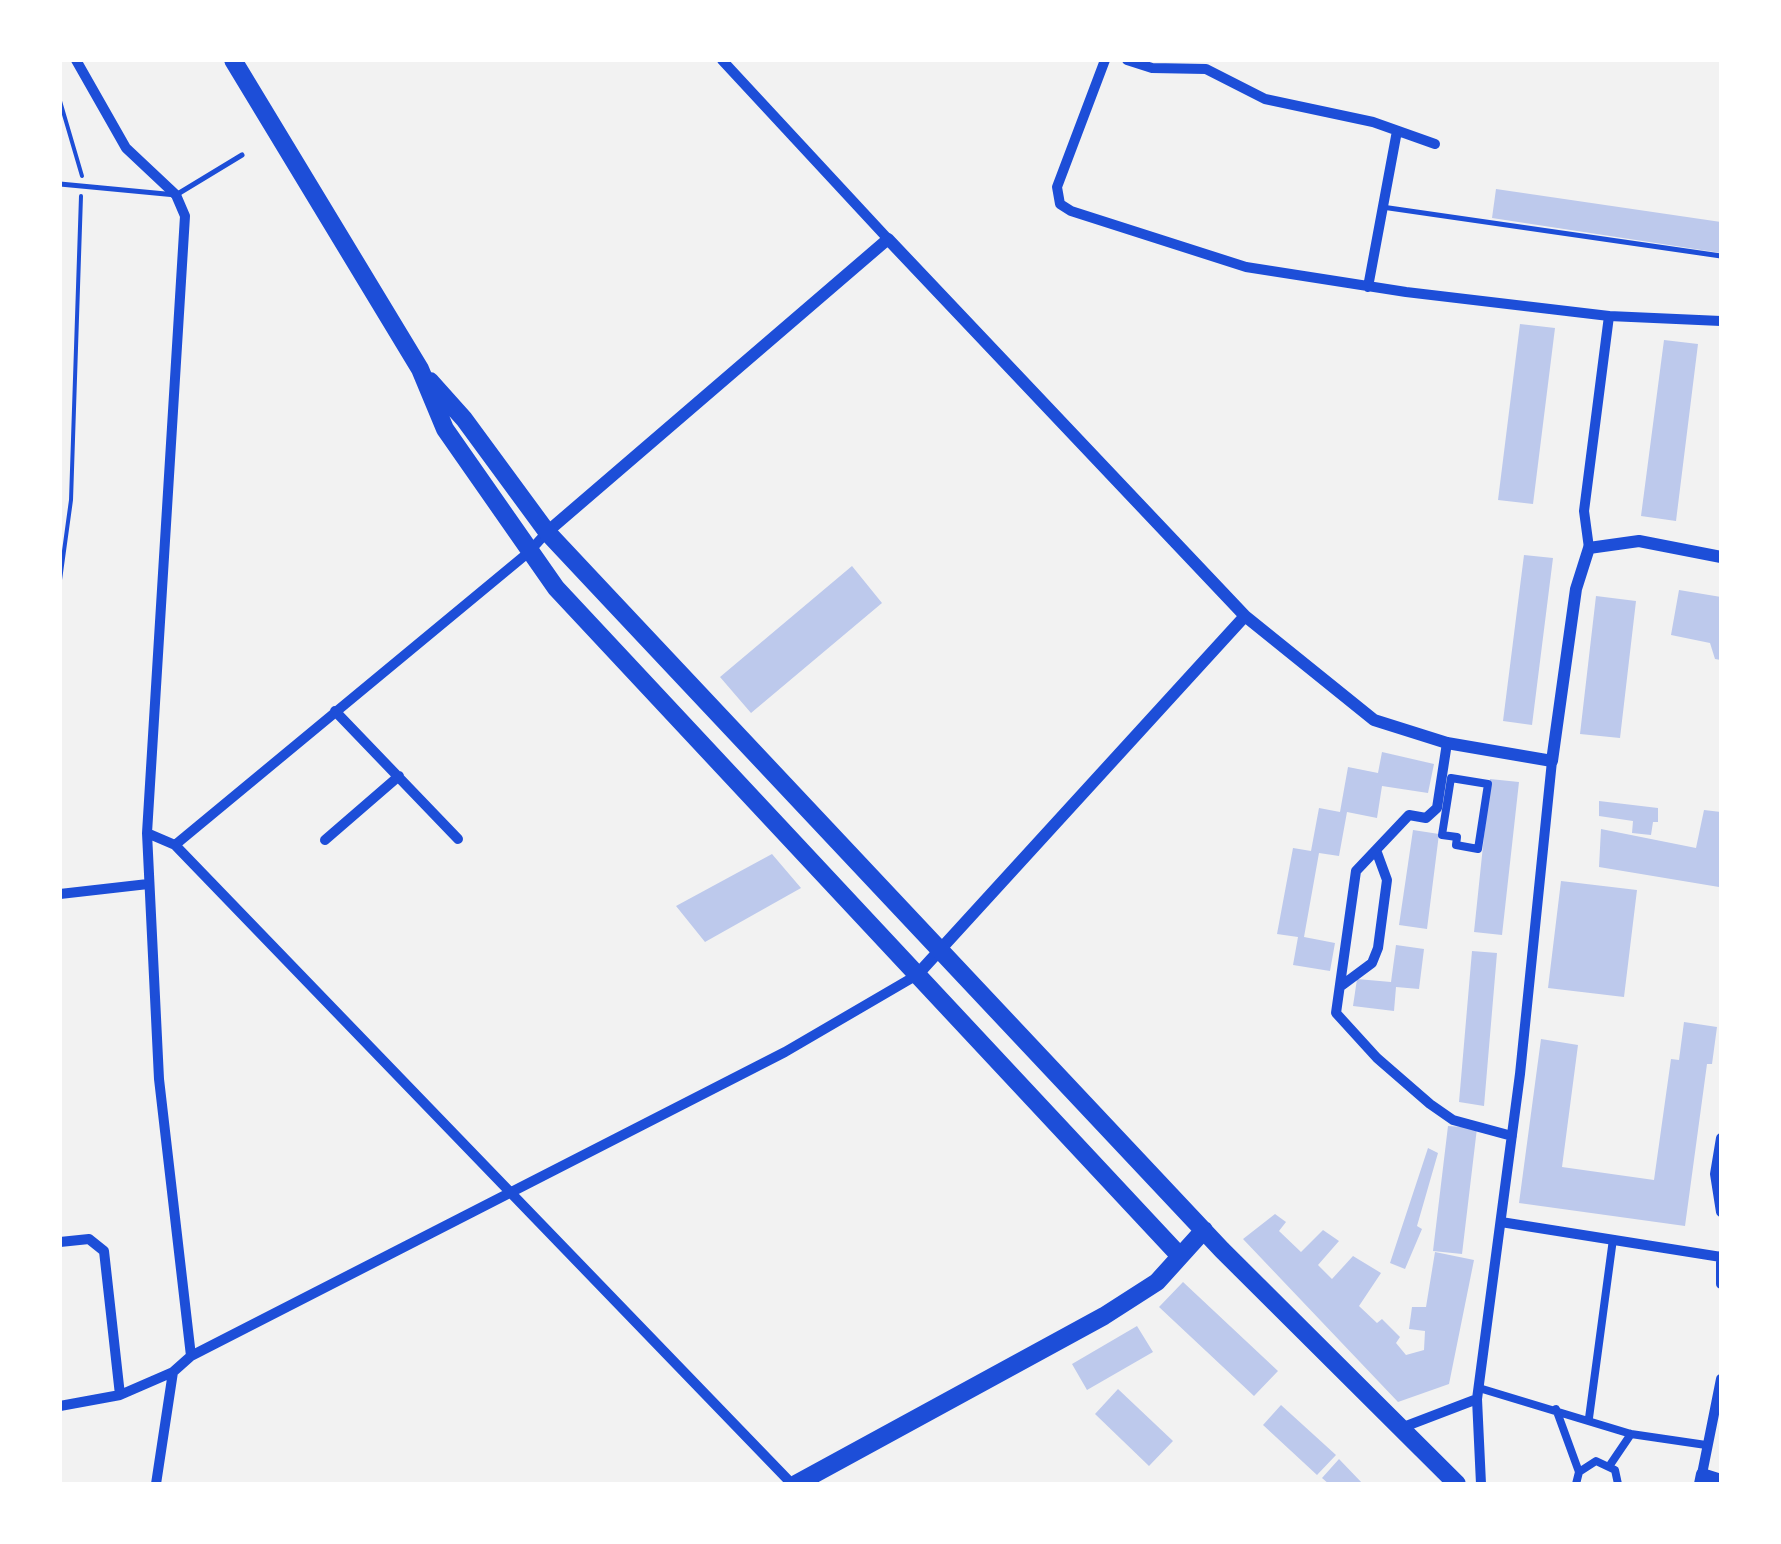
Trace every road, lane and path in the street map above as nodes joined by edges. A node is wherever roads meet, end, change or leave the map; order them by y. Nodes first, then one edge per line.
1 (76, 60) edge
2 (233, 60) edge
3 (722, 60) edge
4 (1105, 60) edge
5 (1127, 60) edge
6 (60, 101) edge
7 (1397, 131) junction
8 (1435, 144) dead end
9 (242, 155) dead end
10 (60, 184) edge
11 (82, 186) junction
12 (176, 195) junction
13 (1382, 207) junction
14 (888, 240) junction
15 (1721, 256) edge
16 (1368, 286) junction
17 (1609, 316) junction
18 (1721, 321) edge
19 (420, 370) junction
20 (547, 532) junction
21 (1589, 548) junction
22 (529, 552) junction
23 (1721, 556) edge
24 (60, 580) edge
25 (1245, 616) junction
26 (336, 711) junction
27 (1447, 743) junction
28 (1552, 761) junction
29 (399, 776) junction
30 (1451, 778) joint
31 (146, 833) junction
32 (458, 839) dead end
33 (325, 840) dead end
34 (175, 844) junction
35 (1376, 850) junction
36 (148, 884) junction
37 (60, 894) edge
38 (942, 952) junction
39 (917, 975) junction
40 (1340, 986) junction
41 (1512, 1136) junction
42 (1721, 1138) edge
43 (507, 1193) junction
44 (1721, 1212) edge
45 (1501, 1222) junction
46 (1204, 1230) junction
47 (1613, 1239) junction
48 (60, 1242) edge
49 (1178, 1254) junction
50 (1721, 1257) edge
51 (1721, 1284) edge
52 (192, 1356) junction
53 (172, 1372) junction
54 (1721, 1378) edge
55 (120, 1394) junction
56 (1478, 1394) junction
57 (60, 1406) edge
58 (1556, 1409) junction
59 (1589, 1418) junction
60 (1401, 1428) junction
61 (1631, 1434) junction
62 (1706, 1445) junction
63 (1610, 1465) junction
64 (1579, 1472) junction
65 (1701, 1479) edge
66 (1721, 1480) edge
67 (156, 1484) edge
68 (794, 1484) edge
69 (1457, 1484) edge
70 (1481, 1484) edge
71 (1576, 1484) edge
72 (1618, 1484) edge

1 - 12 street
2 - 19 main road
3 - 14 street
4 - 16 street
5 - 7 street
6 - 11 path
7 - 8 street
7 - 13 street
9 - 12 lane
10 - 11 lane
11 - 12 lane
11 - 24 path
12 - 31 street
13 - 15 lane
13 - 16 street
14 - 20 street
14 - 25 street
16 - 17 street
17 - 18 street
17 - 21 street
19 - 20 main road
19 - 22 main road
20 - 22 street
20 - 38 main road
21 - 23 street
21 - 28 street
22 - 26 street
22 - 39 main road
25 - 27 street
25 - 38 street
26 - 29 street
26 - 34 street
27 - 28 street
27 - 35 street
28 - 41 street
29 - 32 street
29 - 33 street
30 - 30 street
31 - 34 street
31 - 36 street
34 - 43 street
35 - 40 street
35 - 40 street
36 - 37 street
36 - 52 street
38 - 39 street
38 - 46 main road
39 - 43 street
39 - 49 main road
40 - 41 street
41 - 45 street
42 - 44 street
43 - 52 street
43 - 68 street
45 - 47 street
45 - 56 street
46 - 49 main road
46 - 60 main road
47 - 50 street
47 - 59 street
48 - 55 street
49 - 68 main road
50 - 51 street
52 - 53 street
53 - 55 street
53 - 67 street
54 - 62 street
55 - 57 street
56 - 58 street
56 - 60 street
56 - 70 street
58 - 59 street
58 - 64 street
59 - 61 street
60 - 69 main road
61 - 62 street
61 - 63 street
62 - 65 street
63 - 64 street
63 - 72 street
64 - 71 street
65 - 66 street

